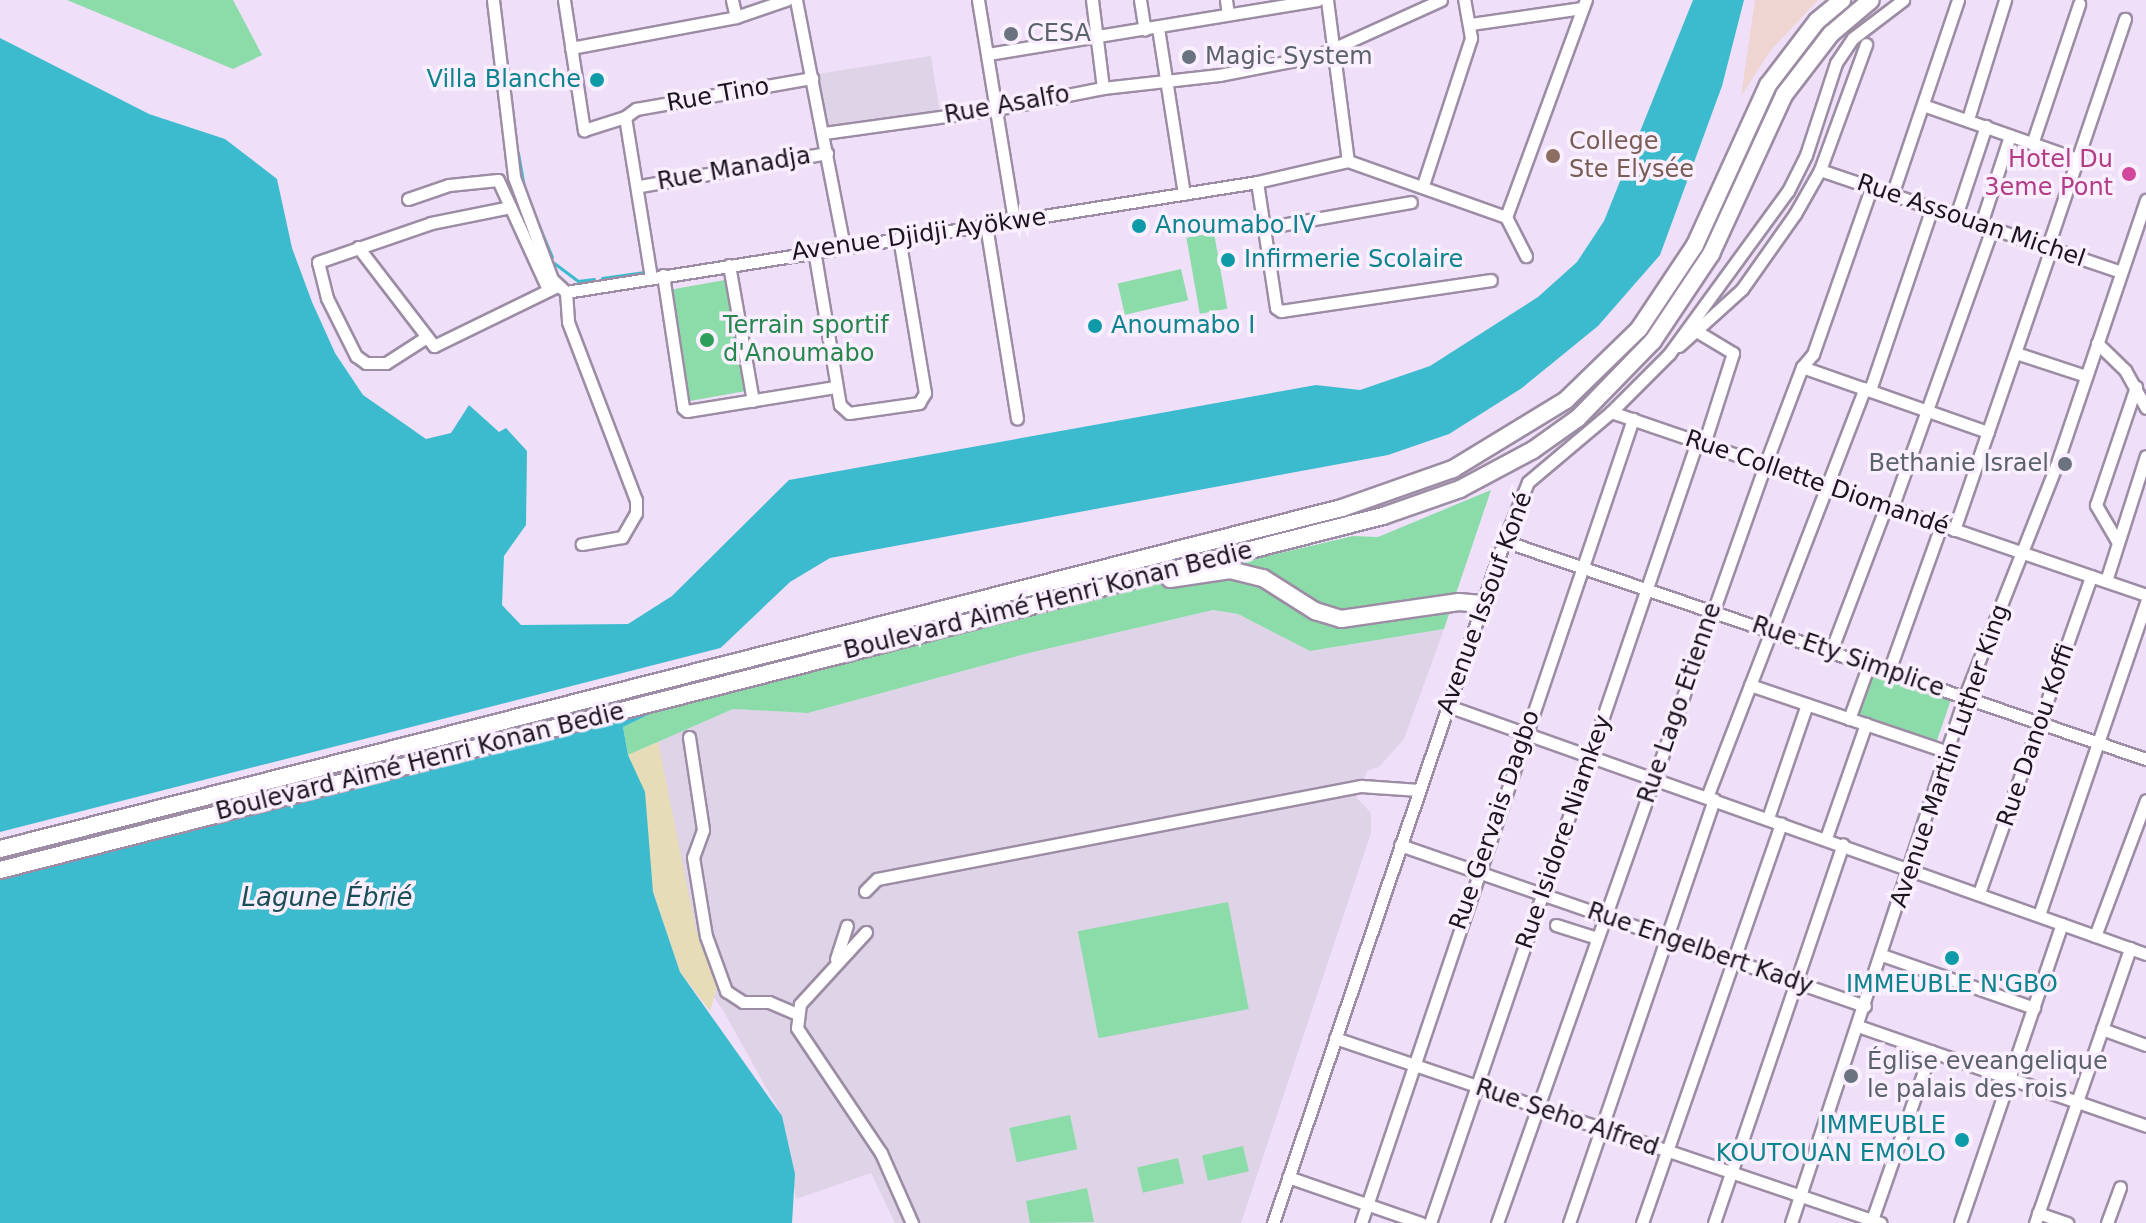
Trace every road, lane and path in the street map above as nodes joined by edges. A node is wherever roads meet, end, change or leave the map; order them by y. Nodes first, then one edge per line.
1 (493, 0) edge
2 (564, 0) edge
3 (732, 0) edge
4 (786, 0) edge
5 (796, 0) edge
6 (978, 0) edge
7 (1092, 0) edge
8 (1140, 0) edge
9 (1226, 0) edge
10 (1318, 0) edge
11 (1327, 0) edge
12 (1441, 0) edge
13 (1464, 0) edge
14 (1826, 0) edge
15 (1842, 0) edge
16 (1871, 0) edge
17 (1903, 0) edge
18 (1958, 0) edge
19 (2005, 0) edge
20 (1584, 4) edge
21 (2079, 4) dead end
22 (1228, 14) junction
23 (736, 17) junction
24 (2125, 19) dead end
25 (1471, 24) junction
26 (1158, 28) junction
27 (1145, 30) junction
28 (1096, 38) junction
29 (1801, 40) junction
30 (1866, 44) dead end
31 (571, 48) junction
32 (1337, 48) junction
33 (988, 54) junction
34 (812, 78) junction
35 (1166, 79) junction
36 (1103, 88) junction
37 (1923, 105) junction
38 (996, 109) junction
39 (625, 117) junction
40 (1968, 119) junction
41 (1986, 126) junction
42 (824, 133) junction
43 (2010, 136) junction
44 (2032, 144) junction
45 (827, 153) junction
46 (2077, 159) junction
47 (1348, 161) junction
48 (1820, 170) junction
49 (1257, 182) junction
50 (1423, 185) junction
51 (640, 186) junction
52 (1871, 188) junction
53 (1184, 194) junction
54 (1892, 195) junction
55 (408, 199) dead end
56 (2146, 200) edge
57 (1411, 202) dead end
58 (510, 207) junction
59 (1932, 208) junction
60 (1956, 216) junction
61 (1506, 217) junction
62 (2143, 219) edge
63 (1014, 221) junction
64 (986, 225) junction
65 (1986, 227) junction
66 (1264, 228) junction
67 (899, 238) junction
68 (844, 246) junction
69 (358, 247) junction
70 (2050, 247) junction
71 (814, 250) junction
72 (1526, 256) dead end
73 (729, 265) junction
74 (2121, 272) junction
75 (657, 276) junction
76 (1491, 280) dead end
77 (557, 289) junction
78 (1698, 332) junction
79 (425, 338) junction
80 (2097, 343) junction
81 (2016, 353) junction
82 (1669, 354) junction
83 (1802, 367) junction
84 (2086, 376) junction
85 (835, 387) junction
86 (2136, 387) junction
87 (1867, 389) junction
88 (753, 401) junction
89 (2146, 408) edge
90 (1928, 410) junction
91 (1611, 412) junction
92 (1017, 419) dead end
93 (1633, 419) junction
94 (1988, 432) junction
95 (1701, 443) junction
96 (2146, 456) edge
97 (1765, 465) junction
98 (1825, 486) junction
99 (1889, 507) junction
100 (1941, 526) junction
101 (1954, 530) junction
102 (1504, 541) junction
103 (2117, 541) junction
104 (582, 544) dead end
105 (2021, 555) junction
106 (1580, 567) junction
107 (2091, 576) junction
108 (2106, 581) junction
109 (1647, 589) junction
110 (1087, 590) junction
111 (2146, 595) edge
112 (2146, 602) edge
113 (1482, 604) junction
114 (1713, 611) junction
115 (1769, 630) junction
116 (1831, 651) junction
117 (1869, 664) junction
118 (1889, 671) junction
119 (1750, 685) junction
120 (1965, 696) junction
121 (1807, 704) junction
122 (1448, 706) junction
123 (1849, 719) junction
124 (2040, 721) junction
125 (1866, 724) junction
126 (1524, 733) junction
127 (689, 737) dead end
128 (2099, 742) junction
129 (1948, 752) junction
130 (1590, 756) junction
131 (2146, 759) edge
132 (1654, 778) junction
133 (1419, 790) junction
134 (1710, 798) junction
135 (2146, 800) edge
136 (1768, 818) junction
137 (1781, 823) junction
138 (1826, 838) junction
139 (1843, 844) junction
140 (1400, 845) junction
141 (0, 849) edge
142 (1912, 867) junction
143 (0, 870) edge
144 (1477, 872) junction
145 (865, 891) dead end
146 (1979, 893) junction
147 (1542, 894) junction
148 (2039, 915) junction
149 (1605, 916) junction
150 (2062, 924) junction
151 (1556, 925) dead end
152 (847, 926) dead end
153 (866, 932) dead end
154 (2095, 936) junction
155 (1597, 938) junction
156 (1666, 938) junction
157 (2130, 948) junction
158 (2146, 954) edge
159 (1882, 955) junction
160 (836, 959) junction
161 (1733, 961) junction
162 (1797, 983) junction
163 (1865, 1006) junction
164 (2034, 1008) junction
165 (797, 1014) junction
166 (1858, 1026) junction
167 (2102, 1029) junction
168 (1335, 1038) junction
169 (2146, 1045) edge
170 (1931, 1051) junction
171 (1412, 1065) junction
172 (2010, 1079) junction
173 (1476, 1087) junction
174 (2077, 1102) junction
175 (1537, 1109) junction
176 (2146, 1126) edge
177 (1600, 1131) junction
178 (1667, 1152) junction
179 (1730, 1174) junction
180 (1288, 1177) junction
181 (2120, 1187) dead end
182 (1800, 1196) junction
183 (1368, 1205) junction
184 (2037, 1218) edge
185 (1877, 1222) edge
186 (912, 1223) edge
187 (1273, 1223) edge
188 (1361, 1223) edge
189 (1421, 1223) edge
190 (1430, 1223) edge
191 (1497, 1223) edge
192 (1569, 1223) edge
193 (1642, 1223) edge
194 (1714, 1223) edge
195 (1791, 1223) edge
196 (1960, 1223) edge
197 (2067, 1223) edge
198 (2107, 1223) edge

1 - 77 street
2 - 31 street
3 - 23 street
4 - 23 street
5 - 34 street
6 - 33 street
7 - 28 street, Rue Asalfo
8 - 27 street
9 - 22 street
10 - 22 street
11 - 32 street
12 - 32 street
13 - 25 street
14 - 29 highway
15 - 29 highway, Boulevard Aimé Henri Konan Bedie
16 - 110 highway, Boulevard Aimé Henri Konan Bedie
17 - 82 street, Avenue Issouf Koné
18 - 37 street
19 - 40 street
20 - 25 street
20 - 61 street
21 - 44 street
22 - 26 street
23 - 31 street
24 - 46 street
25 - 50 street
26 - 27 street
26 - 35 street
27 - 28 street
28 - 33 street
28 - 36 street, Rue Asalfo
29 - 141 highway, Boulevard Aimé Henri Konan Bedie
30 - 48 street
31 - 39 street, Rue Tino
32 - 35 street
32 - 47 street
33 - 38 street
34 - 39 street, Rue Tino
34 - 42 street
35 - 36 street
35 - 53 street
36 - 38 street, Rue Asalfo
37 - 40 street
37 - 54 street
38 - 42 street, Rue Asalfo
38 - 63 street
39 - 51 street
40 - 41 street
41 - 43 street
41 - 60 street
42 - 45 street
43 - 44 street
43 - 65 street
44 - 46 street
45 - 51 street, Rue Manadja
45 - 68 street
46 - 70 street
47 - 49 street, Avenue Djidji Ayökwe
47 - 50 street
48 - 52 street, Rue Assouan Michel
48 - 78 street
49 - 53 street, Avenue Djidji Ayökwe
49 - 66 street
50 - 61 street
51 - 75 street
52 - 54 street, Rue Assouan Michel
52 - 83 street, Rue Lago Etienne
53 - 63 street, Avenue Djidji Ayökwe
54 - 59 street, Rue Assouan Michel
55 - 58 street
56 - 62 street, Avenue Martin Luther King
57 - 66 street
58 - 69 street
58 - 77 street
59 - 60 street, Rue Assouan Michel
59 - 87 street
60 - 65 street, Rue Assouan Michel
61 - 72 street
62 - 74 street, Avenue Martin Luther King
63 - 64 street, Avenue Djidji Ayökwe
64 - 67 street, Avenue Djidji Ayökwe
64 - 92 street
65 - 70 street, Rue Assouan Michel
65 - 90 street
66 - 76 street
67 - 68 street, Avenue Djidji Ayökwe
67 - 85 street
68 - 71 street, Avenue Djidji Ayökwe
69 - 79 street
69 - 79 street
70 - 74 street, Rue Assouan Michel
70 - 81 street
71 - 73 street, Avenue Djidji Ayökwe
71 - 85 street
73 - 75 street, Avenue Djidji Ayökwe
73 - 88 street
74 - 80 street, Avenue Martin Luther King
75 - 77 street, Avenue Djidji Ayökwe
75 - 88 street
77 - 79 street
77 - 104 street
78 - 82 street
78 - 95 street, Rue Isidore Niamkey
80 - 84 street, Avenue Martin Luther King
80 - 86 street
81 - 84 street
81 - 94 street
82 - 91 street, Avenue Issouf Koné
83 - 87 street
83 - 97 street, Rue Lago Etienne
84 - 105 street, Avenue Martin Luther King
85 - 88 street
86 - 89 street
86 - 103 street
87 - 90 street
87 - 98 street
90 - 94 street
90 - 99 street
91 - 93 street, Rue Collette Diomandé
91 - 102 street, Avenue Issouf Koné
93 - 95 street, Rue Collette Diomandé
93 - 106 street, Rue Gervais Dagbo
94 - 101 street
95 - 97 street, Rue Collette Diomandé
95 - 109 street, Rue Isidore Niamkey
96 - 103 street
97 - 98 street, Rue Collette Diomandé
97 - 114 street, Rue Lago Etienne
98 - 99 street, Rue Collette Diomandé
98 - 115 street
99 - 100 street, Rue Collette Diomandé
99 - 116 street
100 - 101 street, Rue Collette Diomandé
100 - 118 street
101 - 105 street, Rue Collette Diomandé
102 - 106 street, Rue Ety Simplice
102 - 113 street, Avenue Issouf Koné
103 - 108 street
105 - 107 street, Rue Collette Diomandé
105 - 120 street, Avenue Martin Luther King
106 - 109 street, Rue Ety Simplice
106 - 126 street, Rue Gervais Dagbo
107 - 108 street, Rue Collette Diomandé
107 - 124 street, Rue Danou Koffi
108 - 111 street, Rue Collette Diomandé
109 - 114 street, Rue Ety Simplice
109 - 130 street, Rue Isidore Niamkey
110 - 113 highway
110 - 143 highway, Boulevard Aimé Henri Konan Bedie
112 - 128 street
113 - 122 street, Avenue Issouf Koné
114 - 115 street, Rue Ety Simplice
114 - 132 street, Rue Lago Etienne
115 - 116 street, Rue Ety Simplice
115 - 119 street
116 - 117 street, Rue Ety Simplice
117 - 118 street, Rue Ety Simplice
117 - 123 street
118 - 120 street, Rue Ety Simplice
119 - 121 street
119 - 134 street
120 - 124 street, Rue Ety Simplice
120 - 129 street, Avenue Martin Luther King
121 - 123 street
121 - 136 street
122 - 126 street
122 - 133 street, Avenue Issouf Koné
123 - 125 street
124 - 128 street, Rue Ety Simplice
124 - 146 street, Rue Danou Koffi
125 - 129 street
125 - 138 street
126 - 130 street
126 - 144 street, Rue Gervais Dagbo
127 - 165 street
128 - 131 street, Rue Ety Simplice
128 - 148 street
129 - 142 street, Avenue Martin Luther King
130 - 132 street
130 - 147 street, Rue Isidore Niamkey
132 - 134 street
132 - 149 street, Rue Lago Etienne
133 - 140 street, Avenue Issouf Koné
133 - 145 street
134 - 136 street
134 - 156 street
135 - 154 street
136 - 137 street
137 - 138 street
137 - 161 street
138 - 139 street
139 - 142 street
139 - 162 street
140 - 144 street, Rue Engelbert Kady
140 - 168 street, Avenue Issouf Koné
142 - 146 street
142 - 159 street, Avenue Martin Luther King
144 - 147 street, Rue Engelbert Kady
144 - 171 street, Rue Gervais Dagbo
146 - 148 street
147 - 149 street, Rue Engelbert Kady
147 - 173 street, Rue Isidore Niamkey
148 - 150 street
149 - 155 street, Rue Lago Etienne
149 - 156 street, Rue Engelbert Kady
150 - 154 street
150 - 164 street
151 - 155 street
152 - 160 street
153 - 160 street
154 - 157 street
155 - 175 street, Rue Lago Etienne
156 - 161 street, Rue Engelbert Kady
156 - 177 street
157 - 158 street
157 - 167 street
159 - 163 street, Avenue Martin Luther King
159 - 164 street
160 - 165 street
161 - 162 street, Rue Engelbert Kady
161 - 178 street
162 - 163 street, Rue Engelbert Kady
162 - 179 street
163 - 166 street, Avenue Martin Luther King
164 - 172 street
165 - 186 street
166 - 170 street
166 - 182 street, Avenue Martin Luther King
167 - 169 street
167 - 174 street
168 - 171 street, Rue Seho Alfred
168 - 180 street, Avenue Issouf Koné
170 - 172 street
170 - 185 street
171 - 173 street, Rue Seho Alfred
171 - 183 street, Rue Gervais Dagbo
172 - 174 street
172 - 196 street
173 - 175 street, Rue Seho Alfred
173 - 190 street, Rue Isidore Niamkey
174 - 176 street
174 - 184 street
175 - 177 street, Rue Seho Alfred
175 - 191 street, Rue Lago Etienne
177 - 178 street, Rue Seho Alfred
177 - 192 street
178 - 179 street, Rue Seho Alfred
178 - 193 street
179 - 182 street, Rue Seho Alfred
179 - 194 street
180 - 183 street
180 - 187 street, Avenue Issouf Koné
181 - 198 street
182 - 185 street, Rue Seho Alfred
182 - 195 street, Avenue Martin Luther King
183 - 188 street, Rue Gervais Dagbo
183 - 189 street
184 - 197 street

